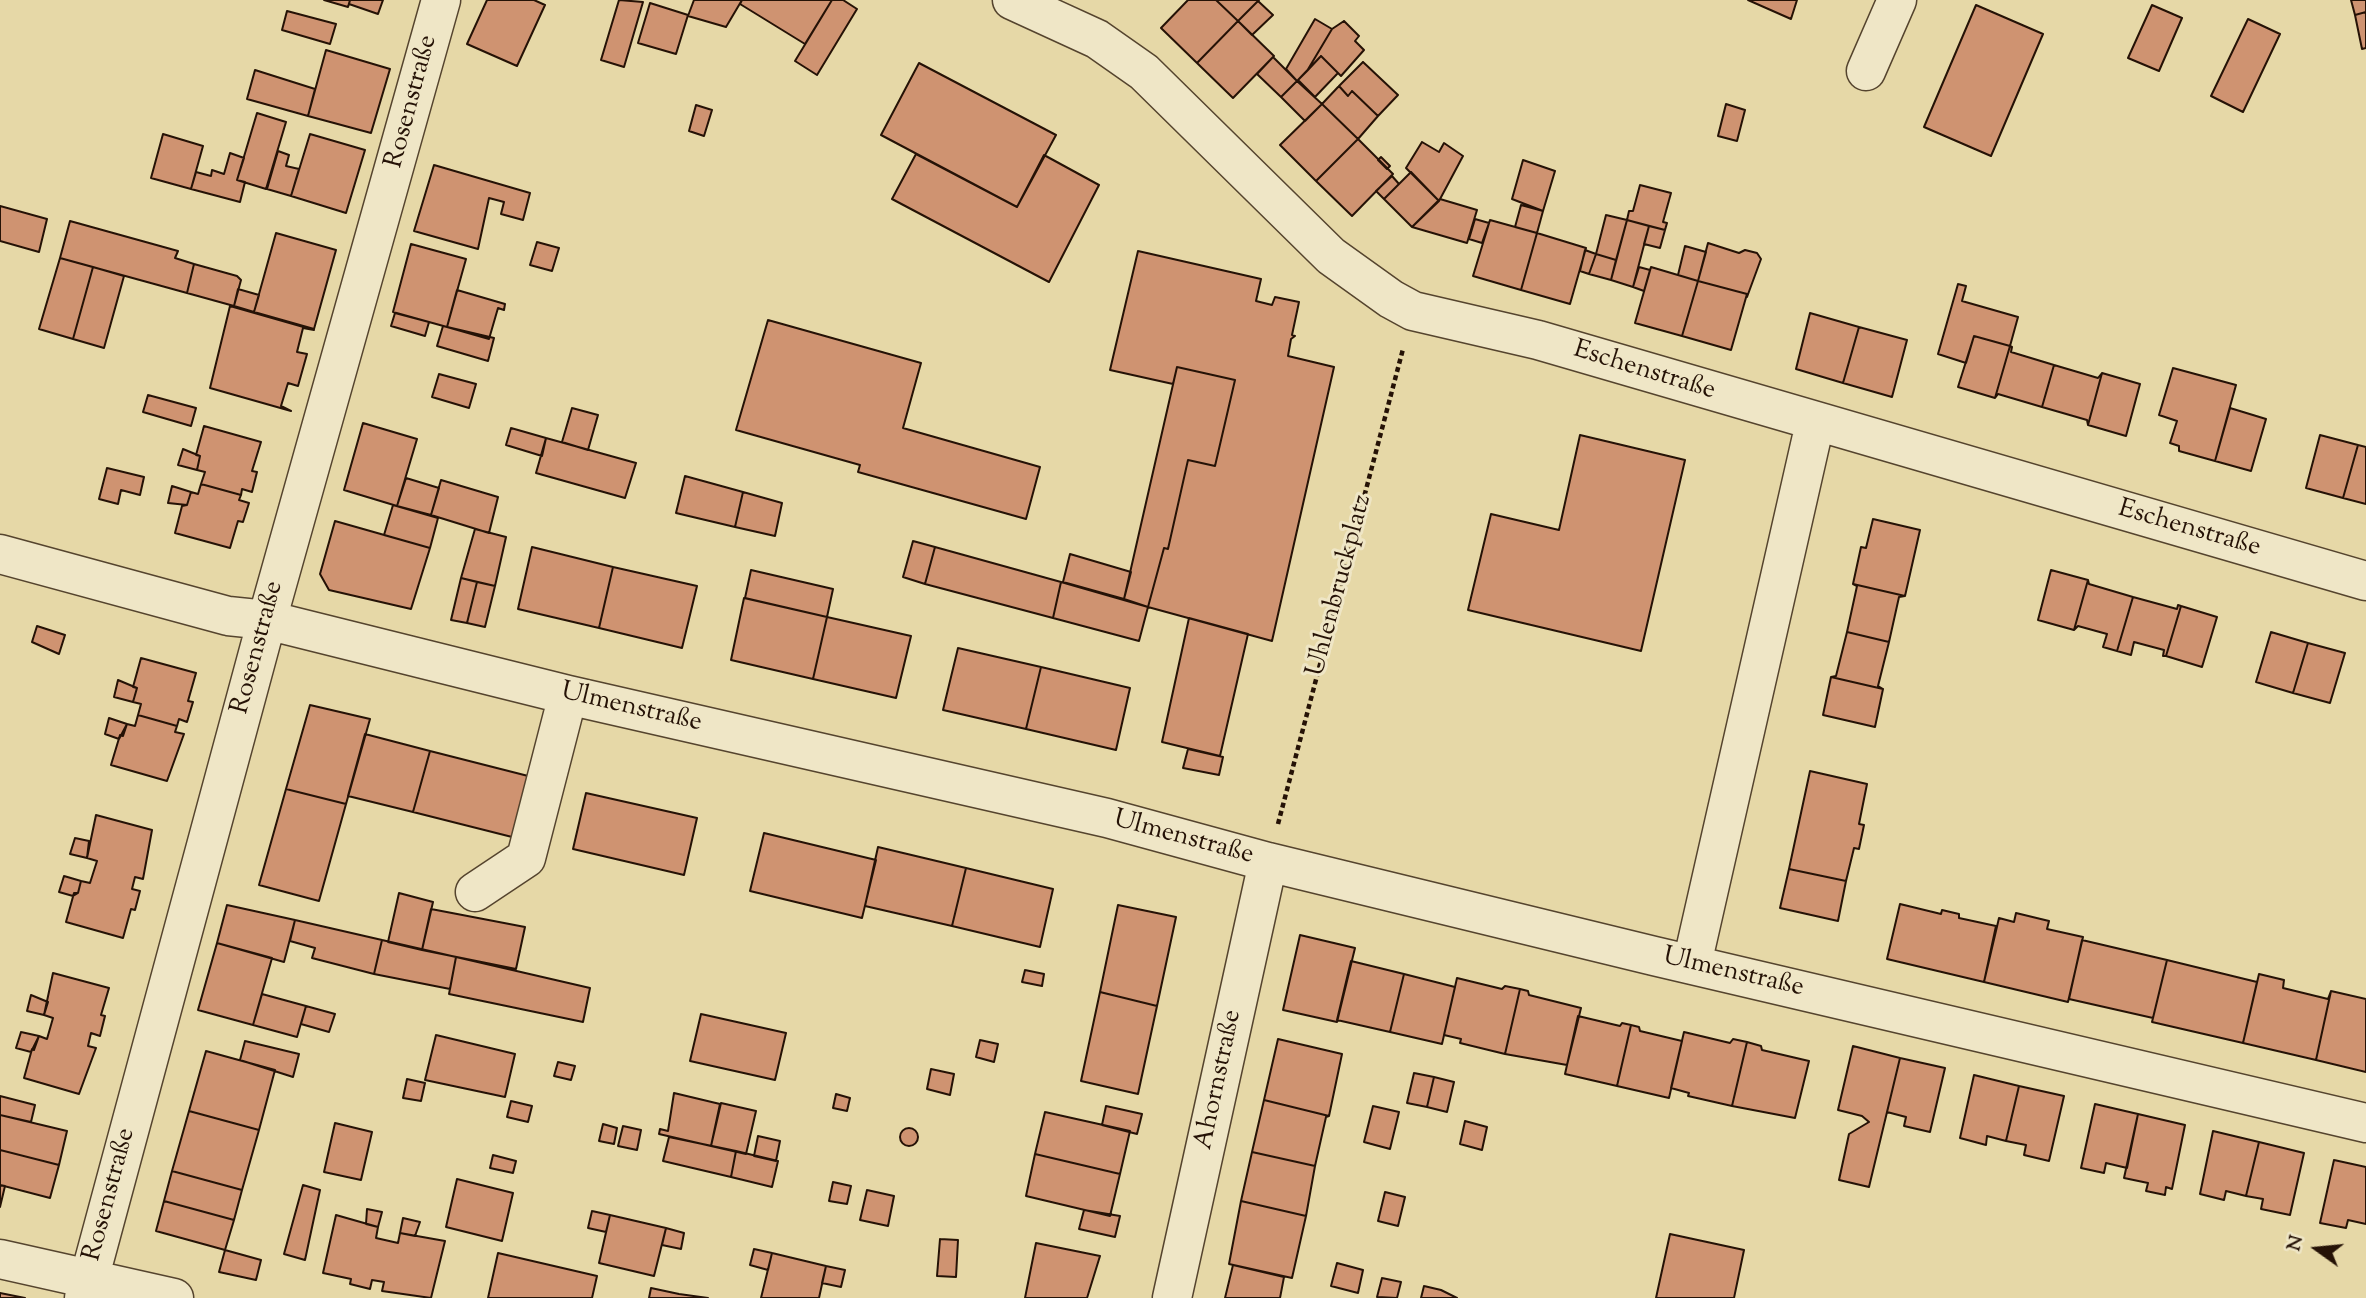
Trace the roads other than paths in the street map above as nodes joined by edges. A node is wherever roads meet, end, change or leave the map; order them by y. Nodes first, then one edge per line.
1 (441, 0) edge
2 (1012, 0) edge
3 (1897, 0) edge
4 (1866, 71) dead end
5 (1815, 423) junction
6 (0, 554) edge
7 (2366, 581) edge
8 (267, 620) junction
9 (568, 695) junction
10 (1268, 862) junction
11 (475, 892) dead end
12 (1692, 964) junction
13 (2366, 1123) edge
14 (0, 1259) edge
15 (86, 1288) edge
16 (174, 1298) edge
17 (1172, 1298) edge

1 - 8 street, Rosenstraße
2 - 5 street, Eschenstraße
3 - 4 street
5 - 7 street, Eschenstraße
5 - 12 street
6 - 8 street, Ulmenstraße
8 - 9 street, Ulmenstraße
8 - 15 street, Rosenstraße
9 - 10 street, Ulmenstraße
9 - 11 street
10 - 12 street, Ulmenstraße
10 - 17 street, Ahornstraße
12 - 13 street, Ulmenstraße
14 - 15 street
15 - 16 street

